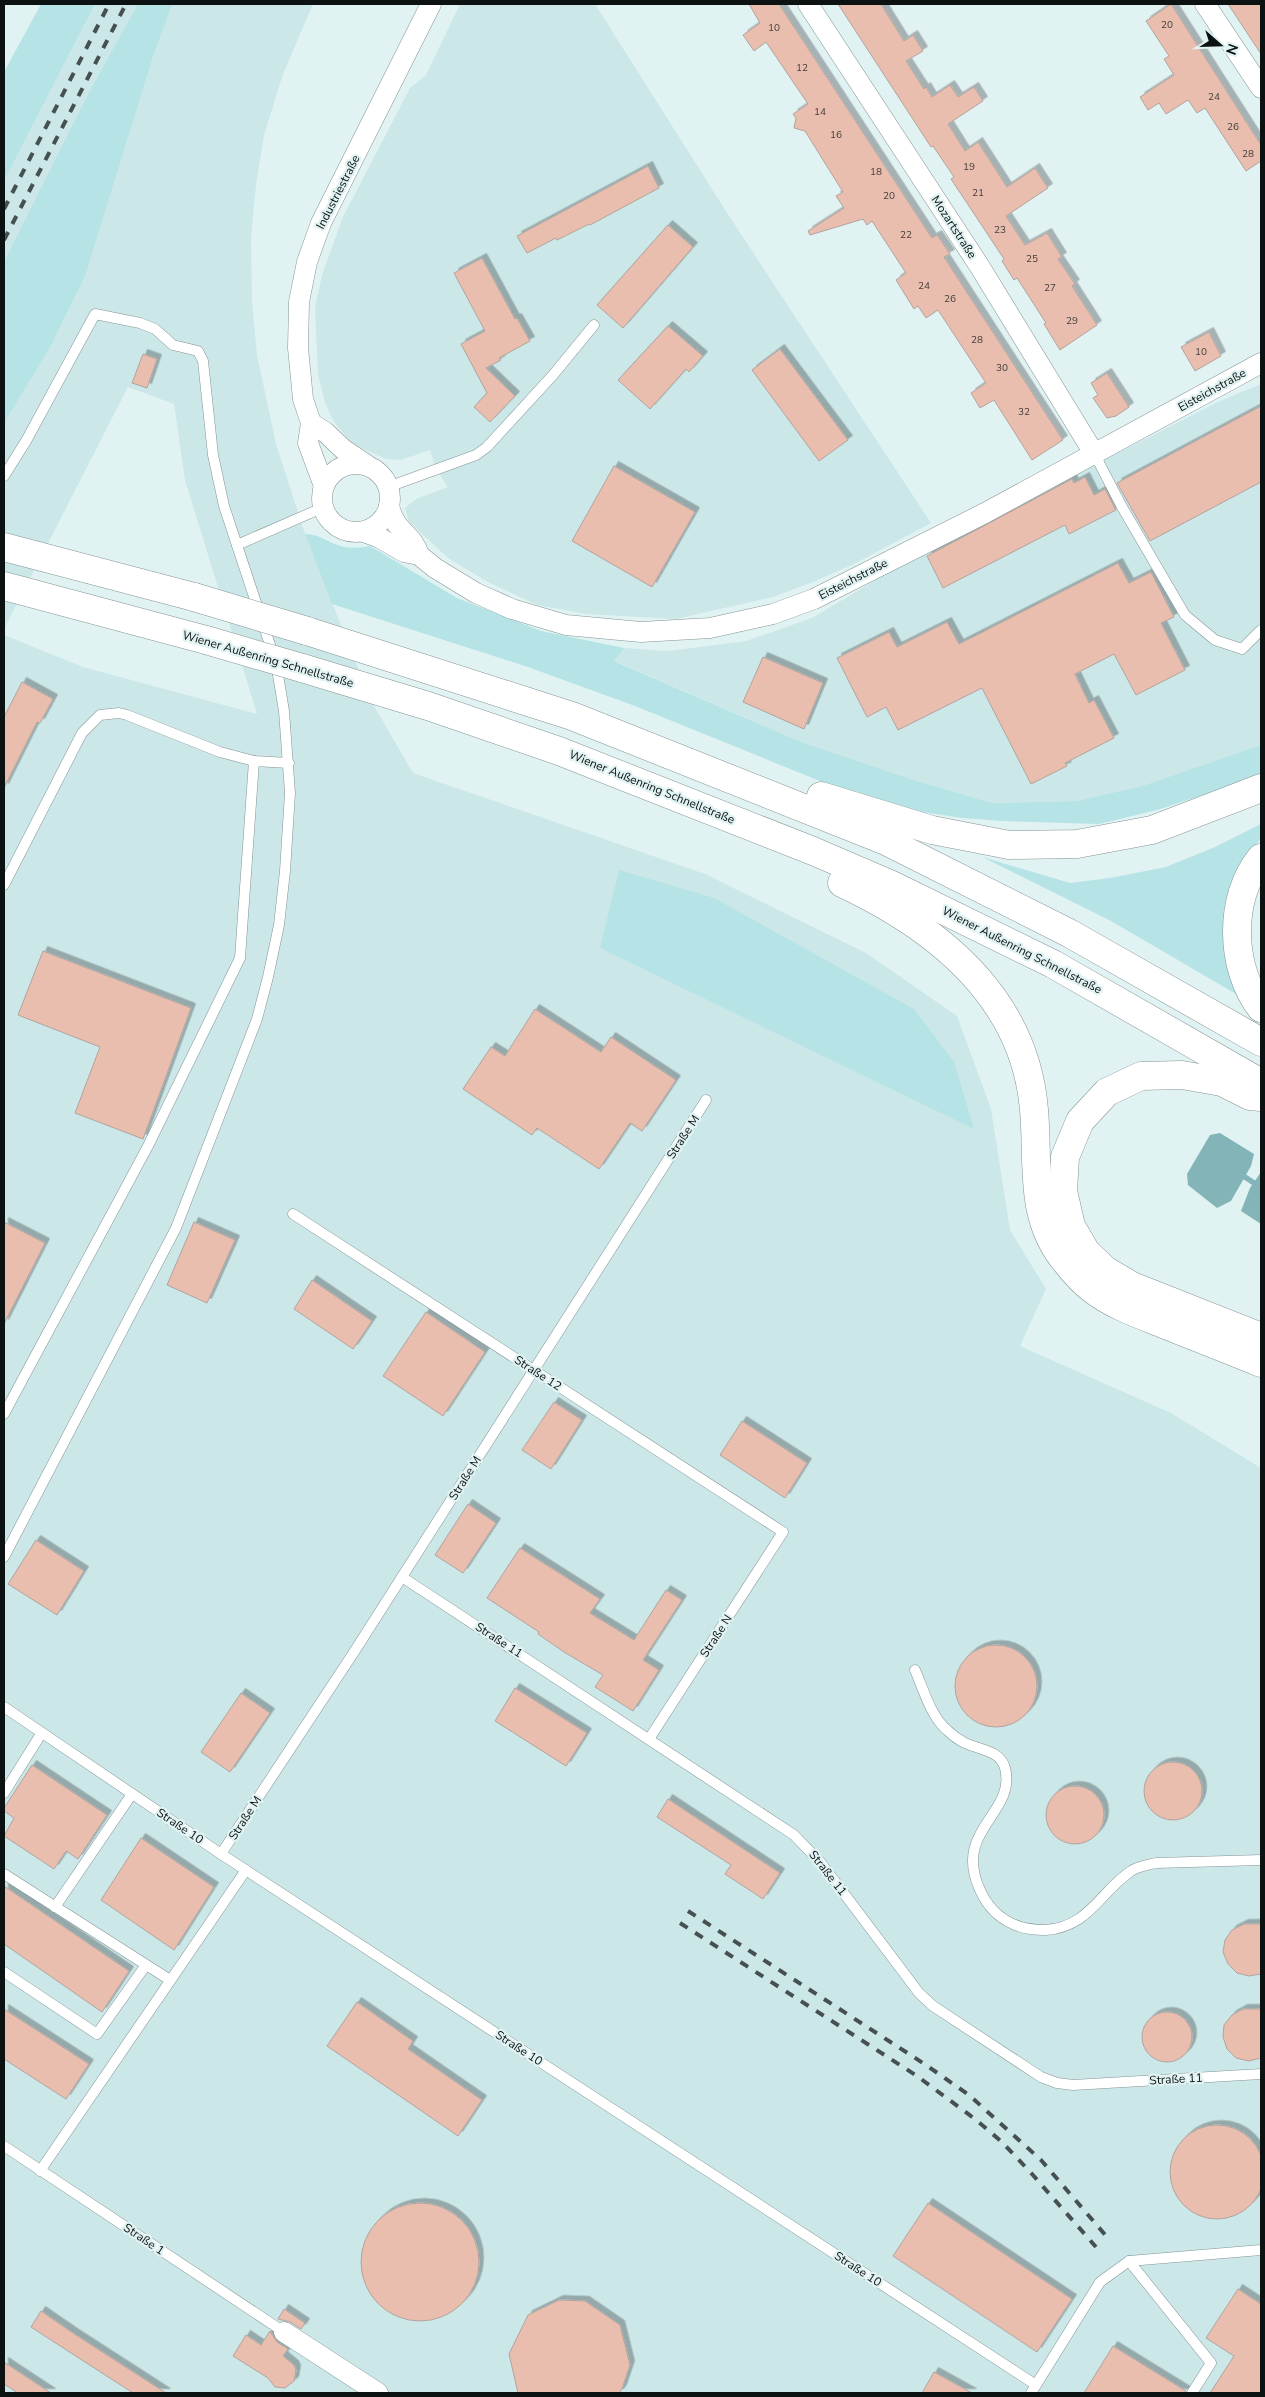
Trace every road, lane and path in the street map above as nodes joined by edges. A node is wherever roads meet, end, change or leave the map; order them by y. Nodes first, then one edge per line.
1 (431, 4) edge
2 (808, 4) edge
3 (1205, 4) edge
4 (1261, 88) edge
5 (594, 325) dead end
6 (1261, 363) edge
7 (311, 422) junction
8 (1095, 455) junction
9 (367, 466) junction
10 (4, 476) edge
11 (324, 486) junction
12 (388, 486) junction
13 (389, 506) junction
14 (322, 508) junction
15 (364, 532) junction
16 (237, 544) junction
17 (4, 548) edge
18 (419, 555) junction
19 (4, 586) edge
20 (1261, 630) edge
21 (254, 761) junction
22 (289, 763) junction
23 (1261, 788) edge
24 (758, 789) junction
25 (814, 851) junction
26 (1261, 858) edge
27 (4, 885) edge
28 (1261, 1008) edge
29 (1261, 1042) edge
30 (1261, 1083) edge
31 (1261, 1097) edge
32 (706, 1100) dead end
33 (292, 1214) dead end
34 (1261, 1337) edge
35 (1261, 1363) edge
36 (533, 1370) junction
37 (4, 1414) edge
38 (783, 1532) joint
39 (4, 1557) edge
40 (402, 1577) junction
41 (915, 1670) dead end
42 (4, 1708) edge
43 (41, 1734) junction
44 (649, 1739) junction
45 (4, 1793) edge
46 (132, 1794) junction
47 (221, 1854) junction
48 (1261, 1860) edge
49 (246, 1870) junction
50 (4, 1874) edge
51 (55, 1907) junction
52 (146, 1965) junction
53 (4, 1972) edge
54 (170, 1980) junction
55 (1261, 2074) edge
56 (4, 2146) edge
57 (40, 2171) junction
58 (1261, 2250) edge
59 (1129, 2261) junction
60 (284, 2332) joint
61 (1034, 2389) edge
62 (378, 2393) edge
63 (1192, 2393) edge

1 - 7 street, Industriestraße
2 - 8 street, Mozartstraße
3 - 4 street
5 - 12 lane
6 - 8 street, Eisteichstraße
7 - 9 street
7 - 11 street, Industriestraße
8 - 18 street, Eisteichstraße
8 - 20 lane
9 - 11 street
9 - 12 street
10 - 16 lane
11 - 14 street
12 - 13 street
13 - 15 street
13 - 18 street, Eisteichstraße
14 - 15 street
14 - 16 lane
15 - 18 street, Eisteichstraße
16 - 22 lane
17 - 24 highway, bridge
19 - 25 highway, Wiener Außenring Schnellstraße, bridge
21 - 22 lane
21 - 27 lane
21 - 37 lane
22 - 39 lane
23 - 24 highway
24 - 29 highway
25 - 30 highway, Wiener Außenring Schnellstraße
25 - 35 highway
26 - 28 highway
31 - 34 highway
32 - 36 lane, Straße M
33 - 36 lane, Straße 12
36 - 38 lane, Straße 12
36 - 40 lane, Straße M
38 - 44 lane, Straße N
40 - 44 lane, Straße 11
40 - 47 lane, Straße M
41 - 48 lane
42 - 43 lane, Straße 10
43 - 45 lane
43 - 46 lane, Straße 10
44 - 55 lane, Straße 11
46 - 47 lane, Straße 10
46 - 51 lane
47 - 49 lane, Straße 10
49 - 54 lane
49 - 61 lane, Straße 10
50 - 51 lane
51 - 52 lane
52 - 53 lane
52 - 54 lane
54 - 57 lane
56 - 57 lane, Straße 1
57 - 60 lane, Straße 1
58 - 59 lane
59 - 61 lane
59 - 63 lane
60 - 62 street

